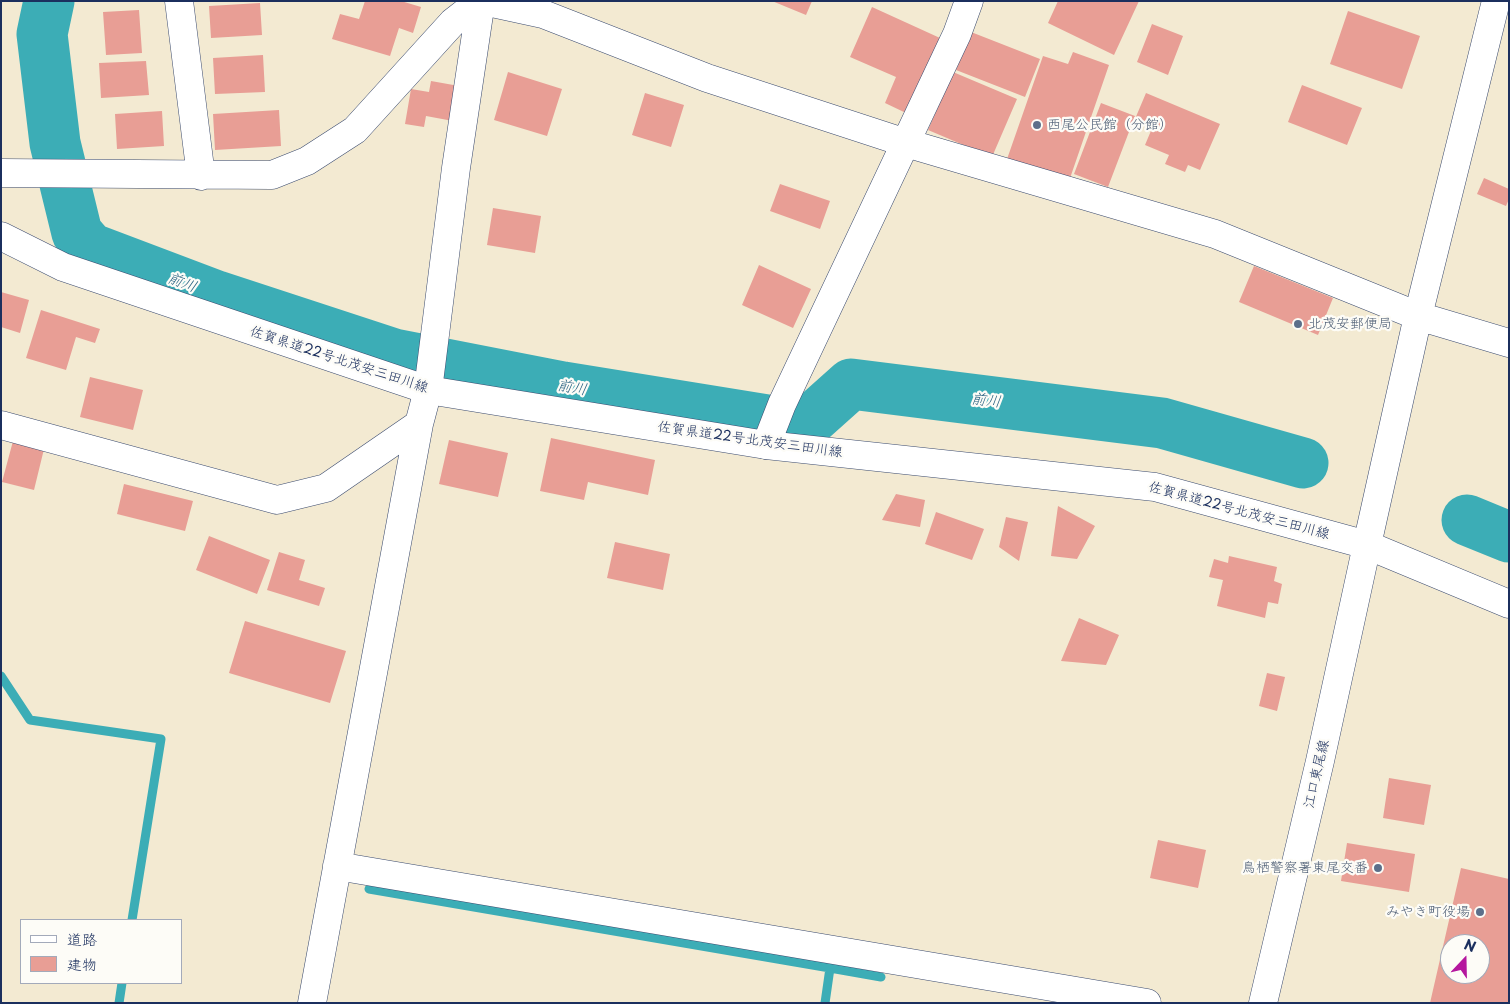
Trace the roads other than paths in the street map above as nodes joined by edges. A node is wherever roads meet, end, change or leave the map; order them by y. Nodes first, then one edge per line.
1 (179, 1) edge
2 (481, 1) edge
3 (969, 1) edge
4 (1496, 1) edge
5 (1499, 35) edge
6 (906, 143) junction
7 (1, 173) edge
8 (201, 176) junction
9 (1, 236) edge
10 (1418, 316) junction
11 (1509, 343) edge
12 (428, 390) junction
13 (419, 424) junction
14 (1, 425) edge
15 (766, 445) junction
16 (1367, 545) junction
17 (1509, 604) edge
18 (337, 866) junction
19 (312, 1003) edge
20 (1148, 1003) edge
21 (1262, 1003) edge

1 - 8 street
2 - 6 street
2 - 8 street
2 - 12 street
3 - 6 street
4 - 5 street, 江口東尾線
5 - 10 street, 江口東尾線
6 - 10 street
6 - 15 street
7 - 8 street
9 - 12 street, 佐賀県道22号北茂安三田川線
10 - 11 street
10 - 16 street, 江口東尾線
12 - 13 street
12 - 15 street, 佐賀県道22号北茂安三田川線
13 - 14 street
13 - 18 street
15 - 16 street, 佐賀県道22号北茂安三田川線
16 - 17 street, 佐賀県道22号北茂安三田川線
16 - 21 street, 江口東尾線
18 - 19 street
18 - 20 street

